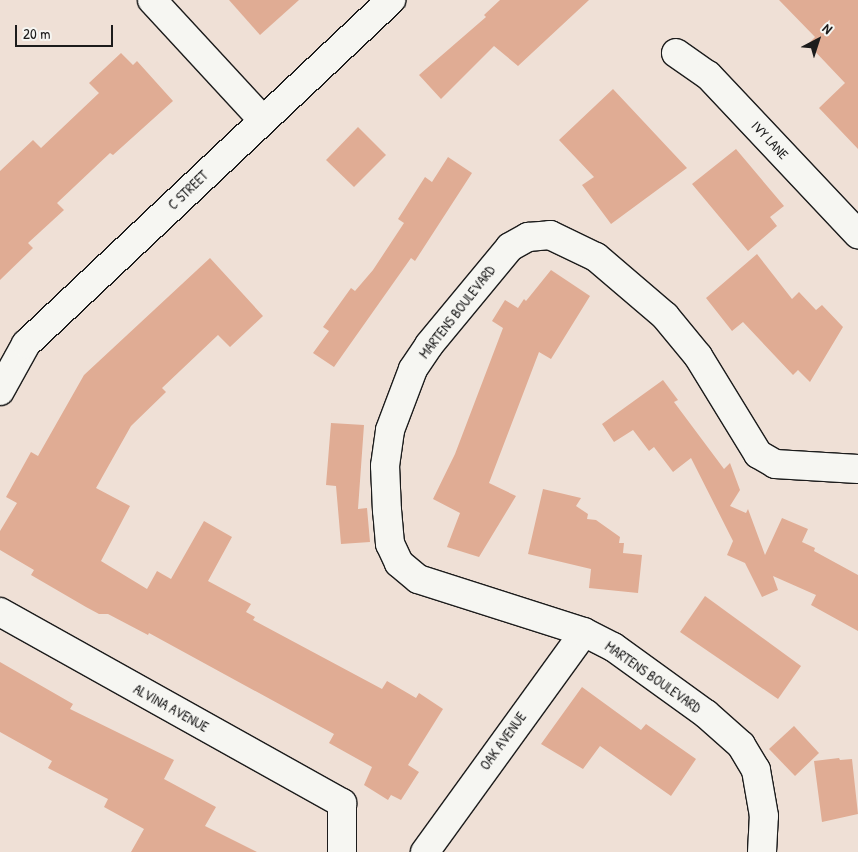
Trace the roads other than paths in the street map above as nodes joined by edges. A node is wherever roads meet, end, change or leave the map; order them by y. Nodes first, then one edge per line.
1 (152, 0) edge
2 (391, 0) edge
3 (676, 53) dead end
4 (262, 119) junction
5 (858, 234) edge
6 (0, 391) edge
7 (858, 469) edge
8 (0, 612) edge
9 (584, 632) junction
10 (342, 852) edge
11 (425, 852) edge
12 (762, 852) edge

1 - 4 street
2 - 4 street, C STREET
3 - 5 street, IVY LANE
4 - 6 street, C STREET
7 - 9 street, MARTENS BOULEVARD
8 - 10 street, ALVINA AVENUE
9 - 11 street, OAK AVENUE
9 - 12 street, MARTENS BOULEVARD

